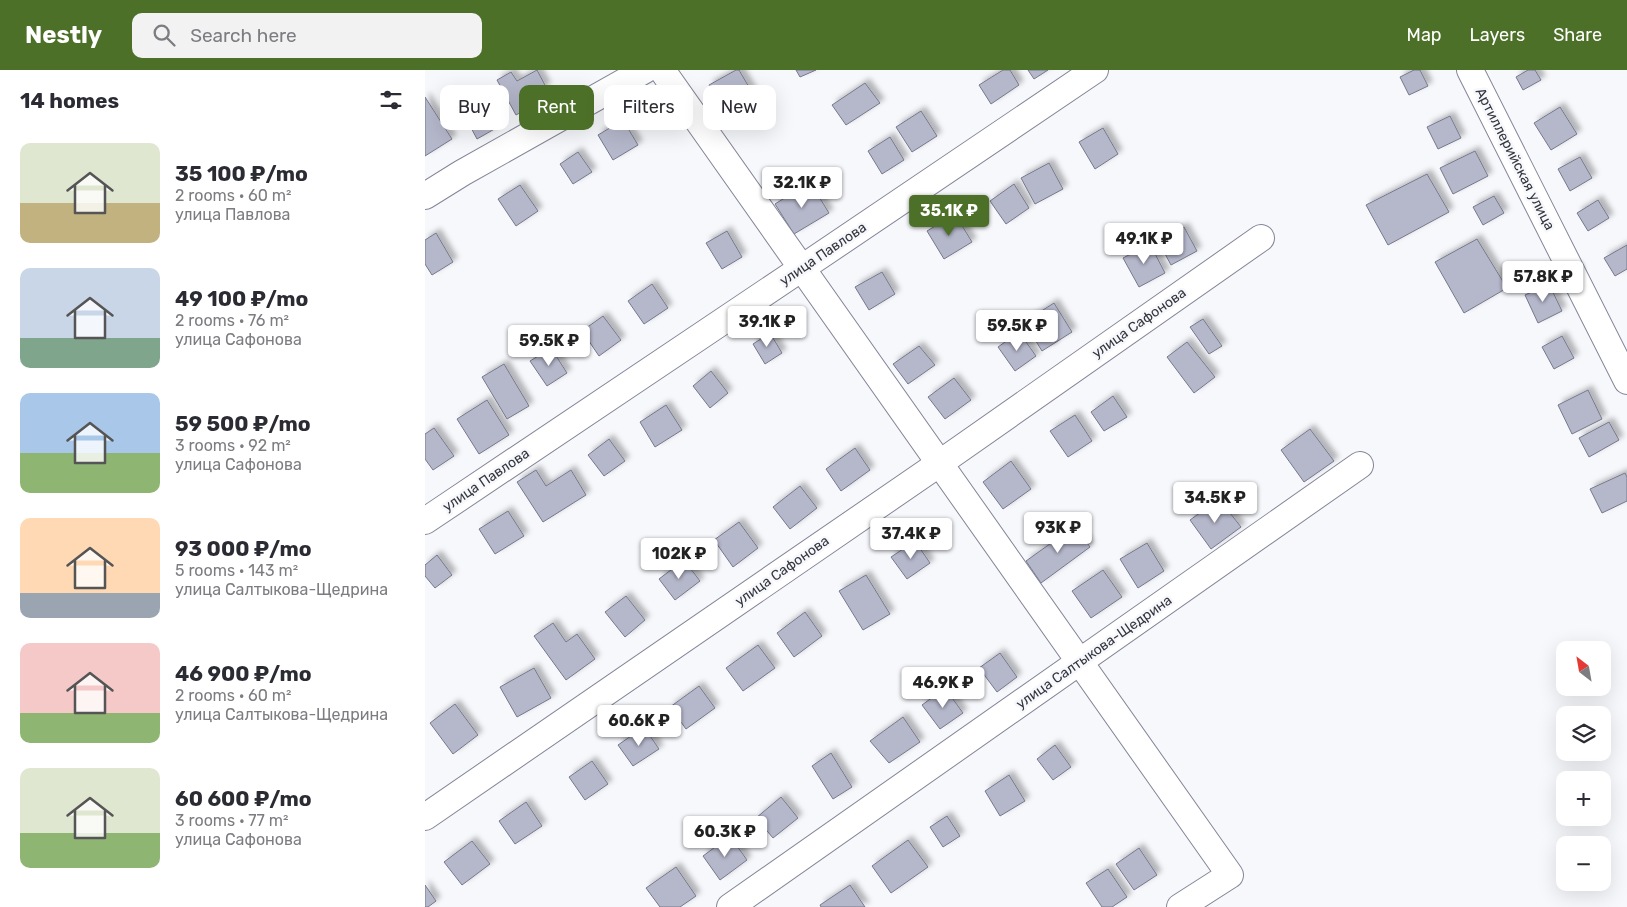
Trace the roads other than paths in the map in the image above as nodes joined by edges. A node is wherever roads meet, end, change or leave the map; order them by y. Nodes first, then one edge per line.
1 (645, 70) edge
2 (662, 70) edge
3 (1095, 70) edge
4 (1470, 70) edge
5 (425, 196) edge
6 (1261, 238) dead end
7 (803, 268) junction
8 (1627, 381) edge
9 (940, 463) junction
10 (1360, 465) dead end
11 (425, 521) edge
12 (1080, 662) junction
13 (425, 817) edge
14 (730, 907) edge
15 (1180, 907) edge

1 - 5 street
2 - 7 street
3 - 7 street, улица Павлова
4 - 8 street, Артиллерийская улица
6 - 9 street, улица Сафонова
7 - 9 street
7 - 11 street, улица Павлова
9 - 12 street
9 - 13 street, улица Сафонова
10 - 12 street, улица Салтыкова-Щедрина
12 - 14 street, улица Салтыкова-Щедрина
12 - 15 street

